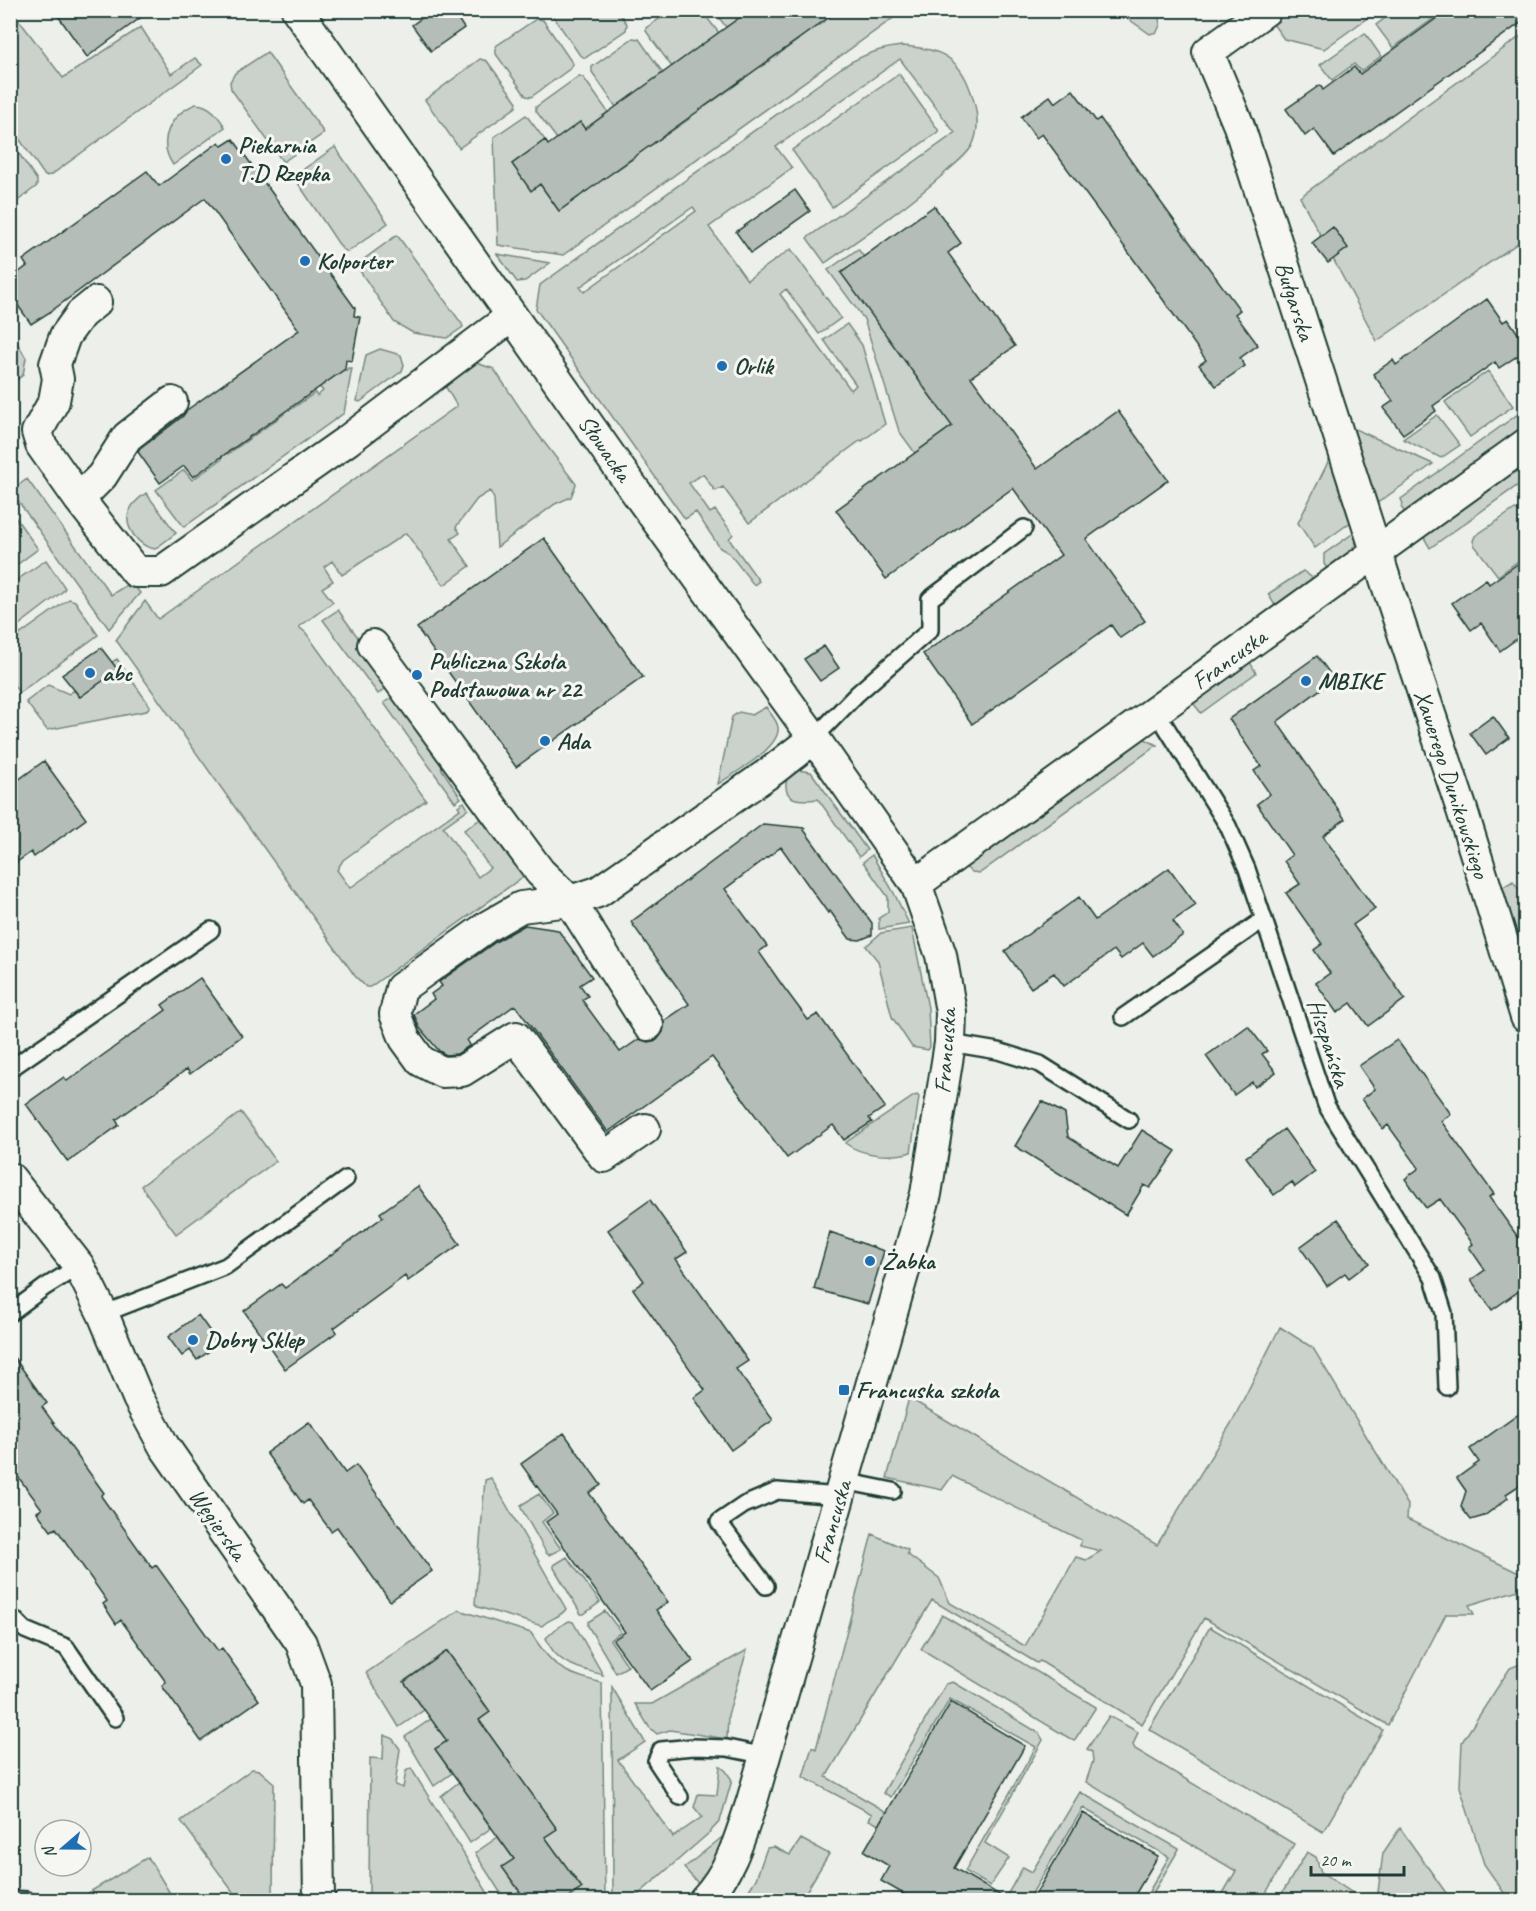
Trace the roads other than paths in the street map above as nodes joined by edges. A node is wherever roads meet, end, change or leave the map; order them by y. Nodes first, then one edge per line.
1 (1266, 10) edge
2 (297, 11) edge
3 (96, 302) dead end
4 (512, 316) junction
5 (172, 402) dead end
6 (1526, 444) edge
7 (79, 499) junction
8 (1024, 528) dead end
9 (1376, 552) junction
10 (373, 645) dead end
11 (1156, 711) junction
12 (814, 738) junction
13 (916, 884) junction
14 (570, 901) junction
15 (1264, 919) junction
16 (210, 930) dead end
17 (1123, 1017) dead end
18 (1526, 1017) edge
19 (648, 1025) dead end
20 (950, 1043) junction
21 (10, 1069) edge
22 (1129, 1120) dead end
23 (645, 1129) dead end
24 (10, 1178) edge
25 (346, 1179) dead end
26 (79, 1266) junction
27 (10, 1313) edge
28 (104, 1314) junction
29 (1447, 1388) dead end
30 (842, 1489) junction
31 (893, 1491) dead end
32 (766, 1586) dead end
33 (10, 1615) edge
34 (115, 1718) dead end
35 (766, 1756) junction
36 (680, 1797) dead end
37 (10, 1899) edge
38 (27, 1900) edge
39 (319, 1900) edge
40 (704, 1900) edge

1 - 9 street, Bułgarska
2 - 4 street, Słowacka
3 - 7 street
4 - 7 street
4 - 12 street, Słowacka
5 - 7 street
6 - 9 street, Francuska
8 - 12 lane
9 - 11 street, Francuska
9 - 18 street, Xawerego Dunikowskiego
10 - 14 street
11 - 13 street, Francuska
11 - 15 lane, Hiszpańska
12 - 13 street, Słowacka
12 - 14 street
13 - 20 street, Francuska
14 - 19 street
14 - 23 street
15 - 17 lane
15 - 29 lane, Hiszpańska
16 - 21 lane
20 - 22 lane
20 - 30 street, Francuska
24 - 26 street, Węgierska
25 - 28 lane
26 - 27 lane
26 - 28 street, Węgierska
28 - 39 street, Węgierska
30 - 31 lane
30 - 32 lane
30 - 35 street, Francuska
33 - 34 lane
35 - 36 lane
35 - 40 street, Francuska
37 - 38 lane

